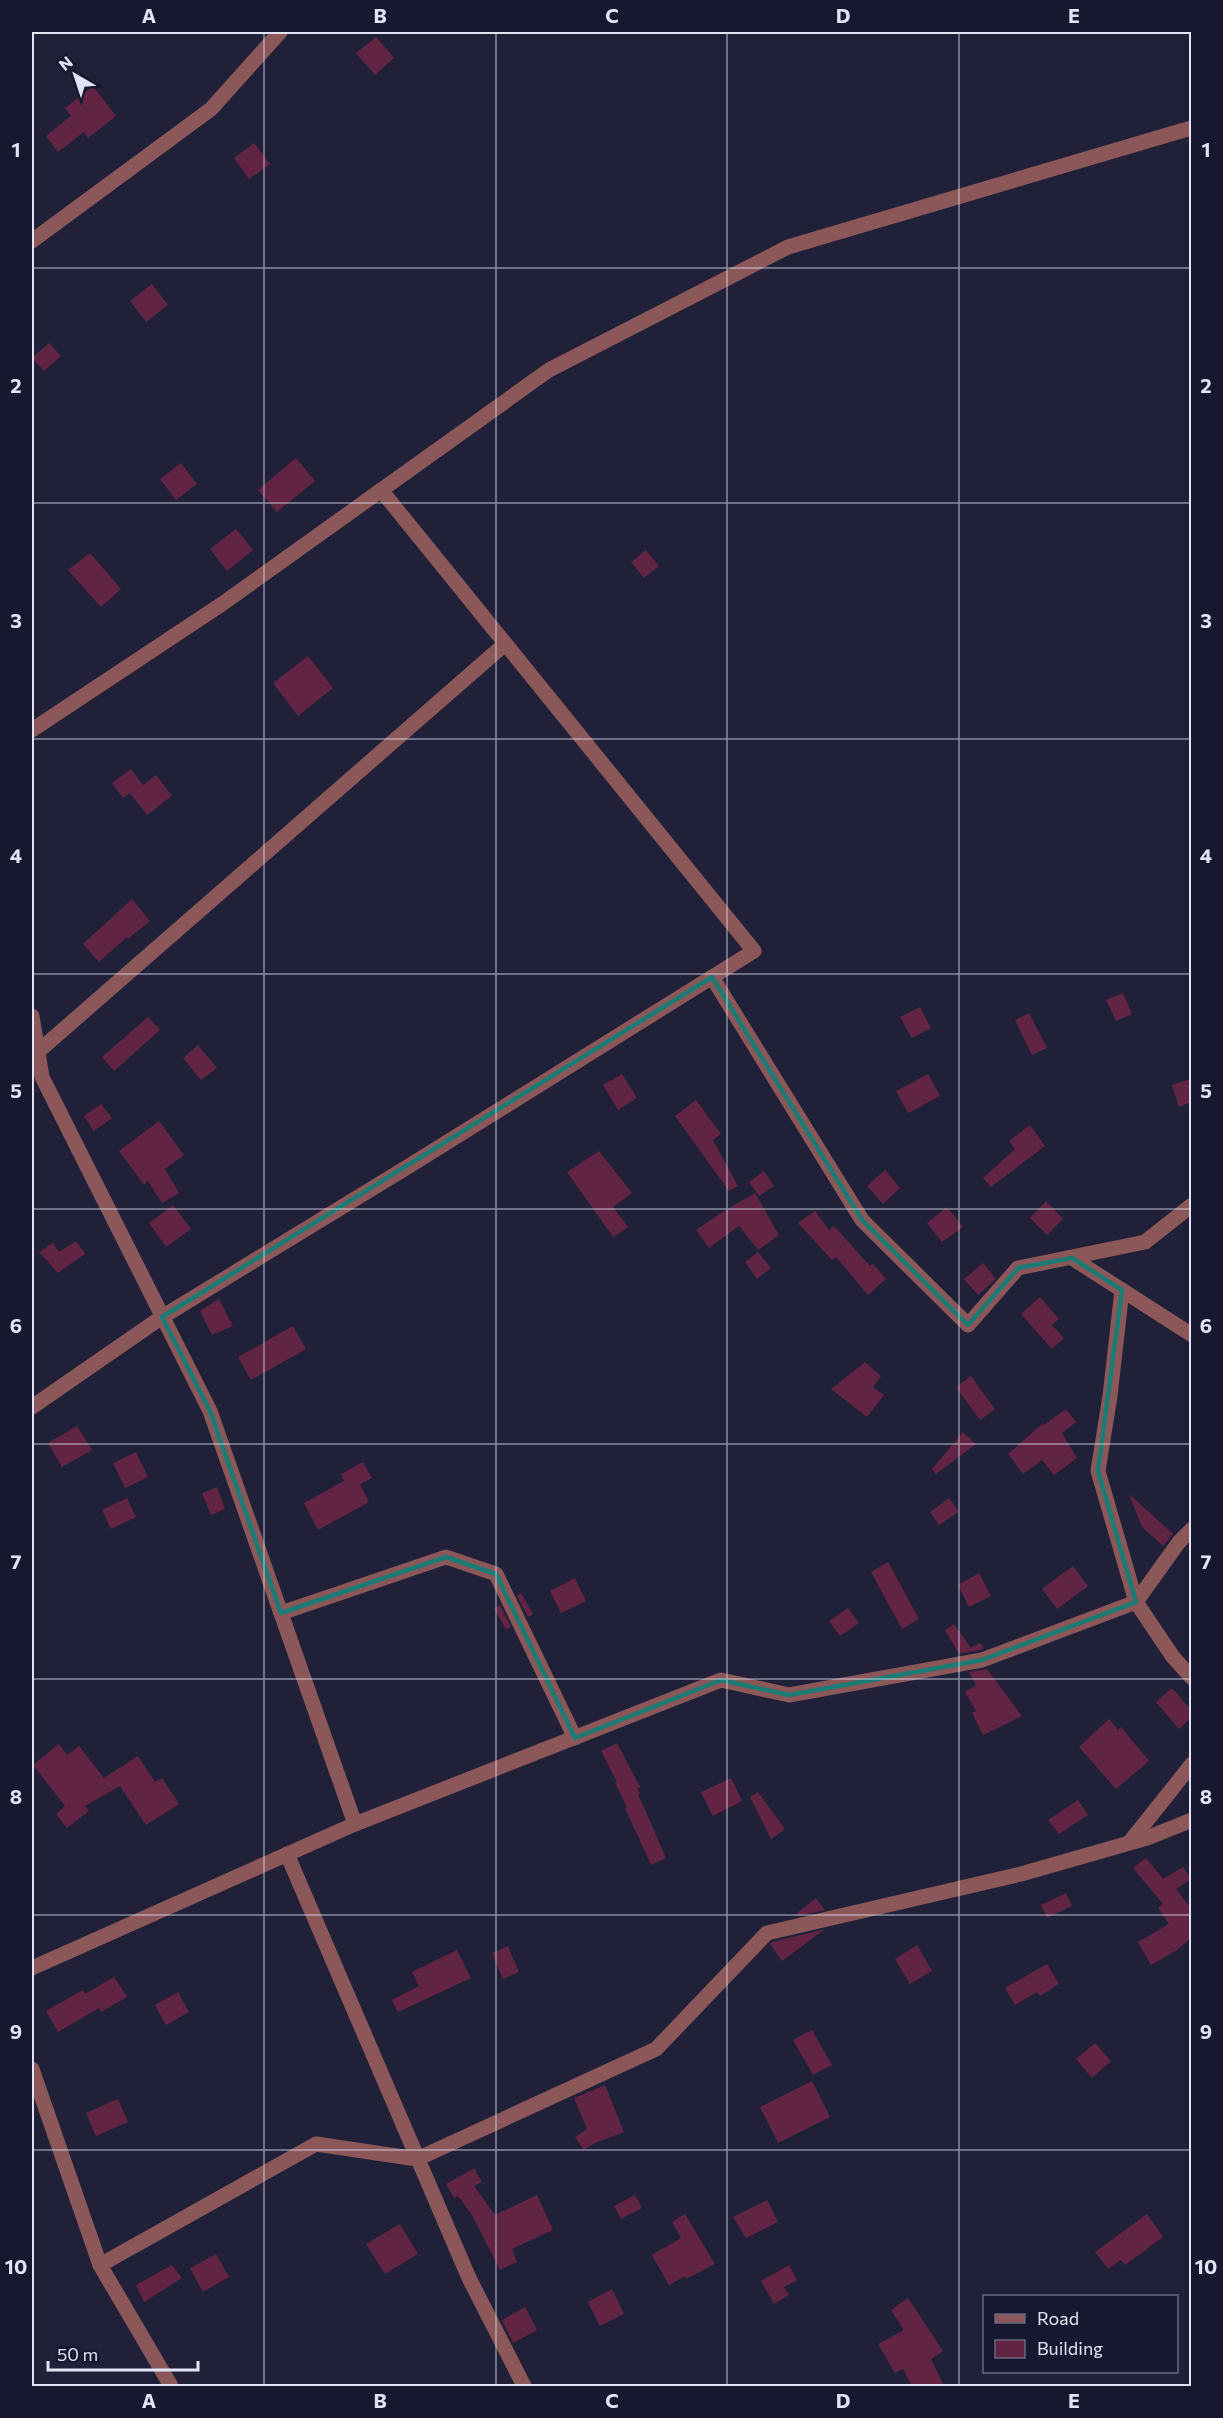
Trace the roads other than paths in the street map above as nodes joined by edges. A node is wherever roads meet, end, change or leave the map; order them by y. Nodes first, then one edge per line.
1 (280, 32) edge
2 (1191, 128) edge
3 (32, 240) edge
4 (381, 490) junction
5 (505, 644) junction
6 (32, 730) edge
7 (712, 977) junction
8 (32, 1016) edge
9 (34, 1055) edge
10 (1191, 1205) edge
11 (1072, 1258) junction
12 (1122, 1290) junction
13 (162, 1317) junction
14 (1191, 1335) edge
15 (32, 1407) edge
16 (1191, 1529) edge
17 (1136, 1602) junction
18 (281, 1613) junction
19 (1191, 1678) edge
20 (575, 1738) junction
21 (1191, 1764) edge
22 (1191, 1820) edge
23 (355, 1824) junction
24 (1129, 1843) junction
25 (287, 1854) junction
26 (32, 1968) edge
27 (33, 2076) edge
28 (417, 2159) junction
29 (100, 2265) junction
30 (171, 2386) edge
31 (524, 2386) edge

1 - 3 street
2 - 4 street
4 - 5 street
4 - 6 street
5 - 7 street
5 - 9 street
7 - 11 street
7 - 13 street
8 - 9 street
9 - 13 street
10 - 11 street
11 - 12 street
12 - 14 street
12 - 17 street
13 - 15 street
13 - 18 street
16 - 17 street
17 - 19 street
17 - 20 street
18 - 20 street
18 - 23 street
20 - 23 street
21 - 24 street
22 - 24 street
23 - 25 street
24 - 28 street
25 - 26 street
25 - 28 street
27 - 29 street
28 - 29 street
28 - 31 street
29 - 30 street

